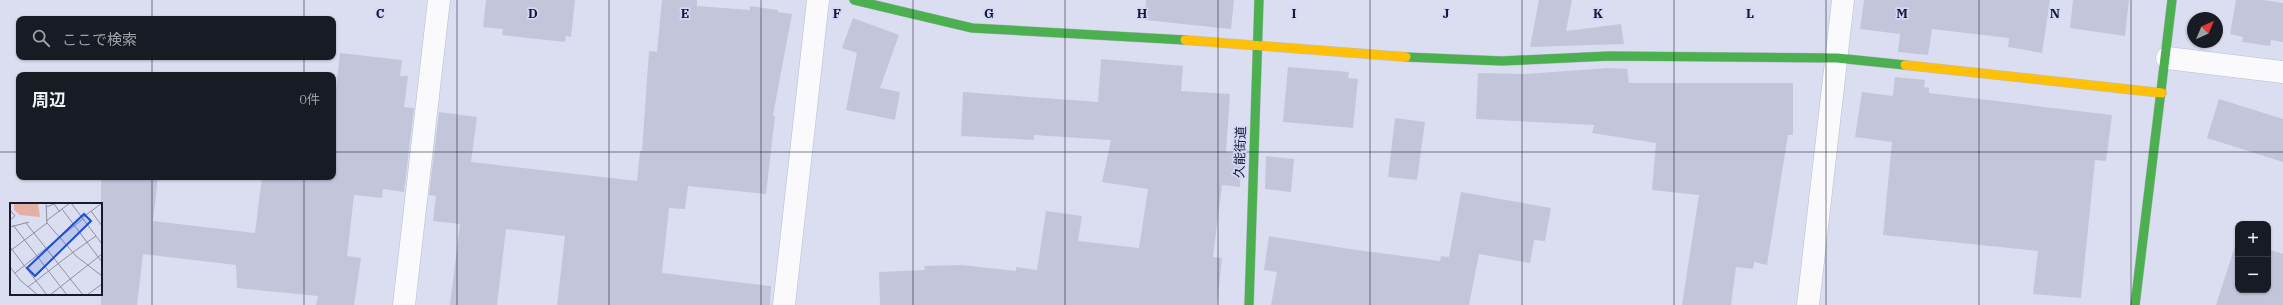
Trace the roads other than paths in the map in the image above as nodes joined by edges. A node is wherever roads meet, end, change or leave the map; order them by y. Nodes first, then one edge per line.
1 (439, 0) edge
2 (818, 0) edge
3 (854, 0) edge
4 (1259, 0) edge
5 (1843, 0) edge
6 (2172, 0) edge
7 (1256, 44) junction
8 (1837, 58) junction
9 (2166, 58) junction
10 (2283, 72) edge
11 (2162, 93) junction
12 (404, 305) edge
13 (784, 305) edge
14 (1249, 305) edge
15 (1808, 305) edge
16 (2135, 305) edge

1 - 12 street
2 - 13 street
3 - 7 street
4 - 7 street, 久能街道
5 - 8 street
6 - 9 street
7 - 8 street
7 - 14 street, 久能街道
8 - 11 street
8 - 15 street
9 - 10 street
9 - 11 street
11 - 16 street

